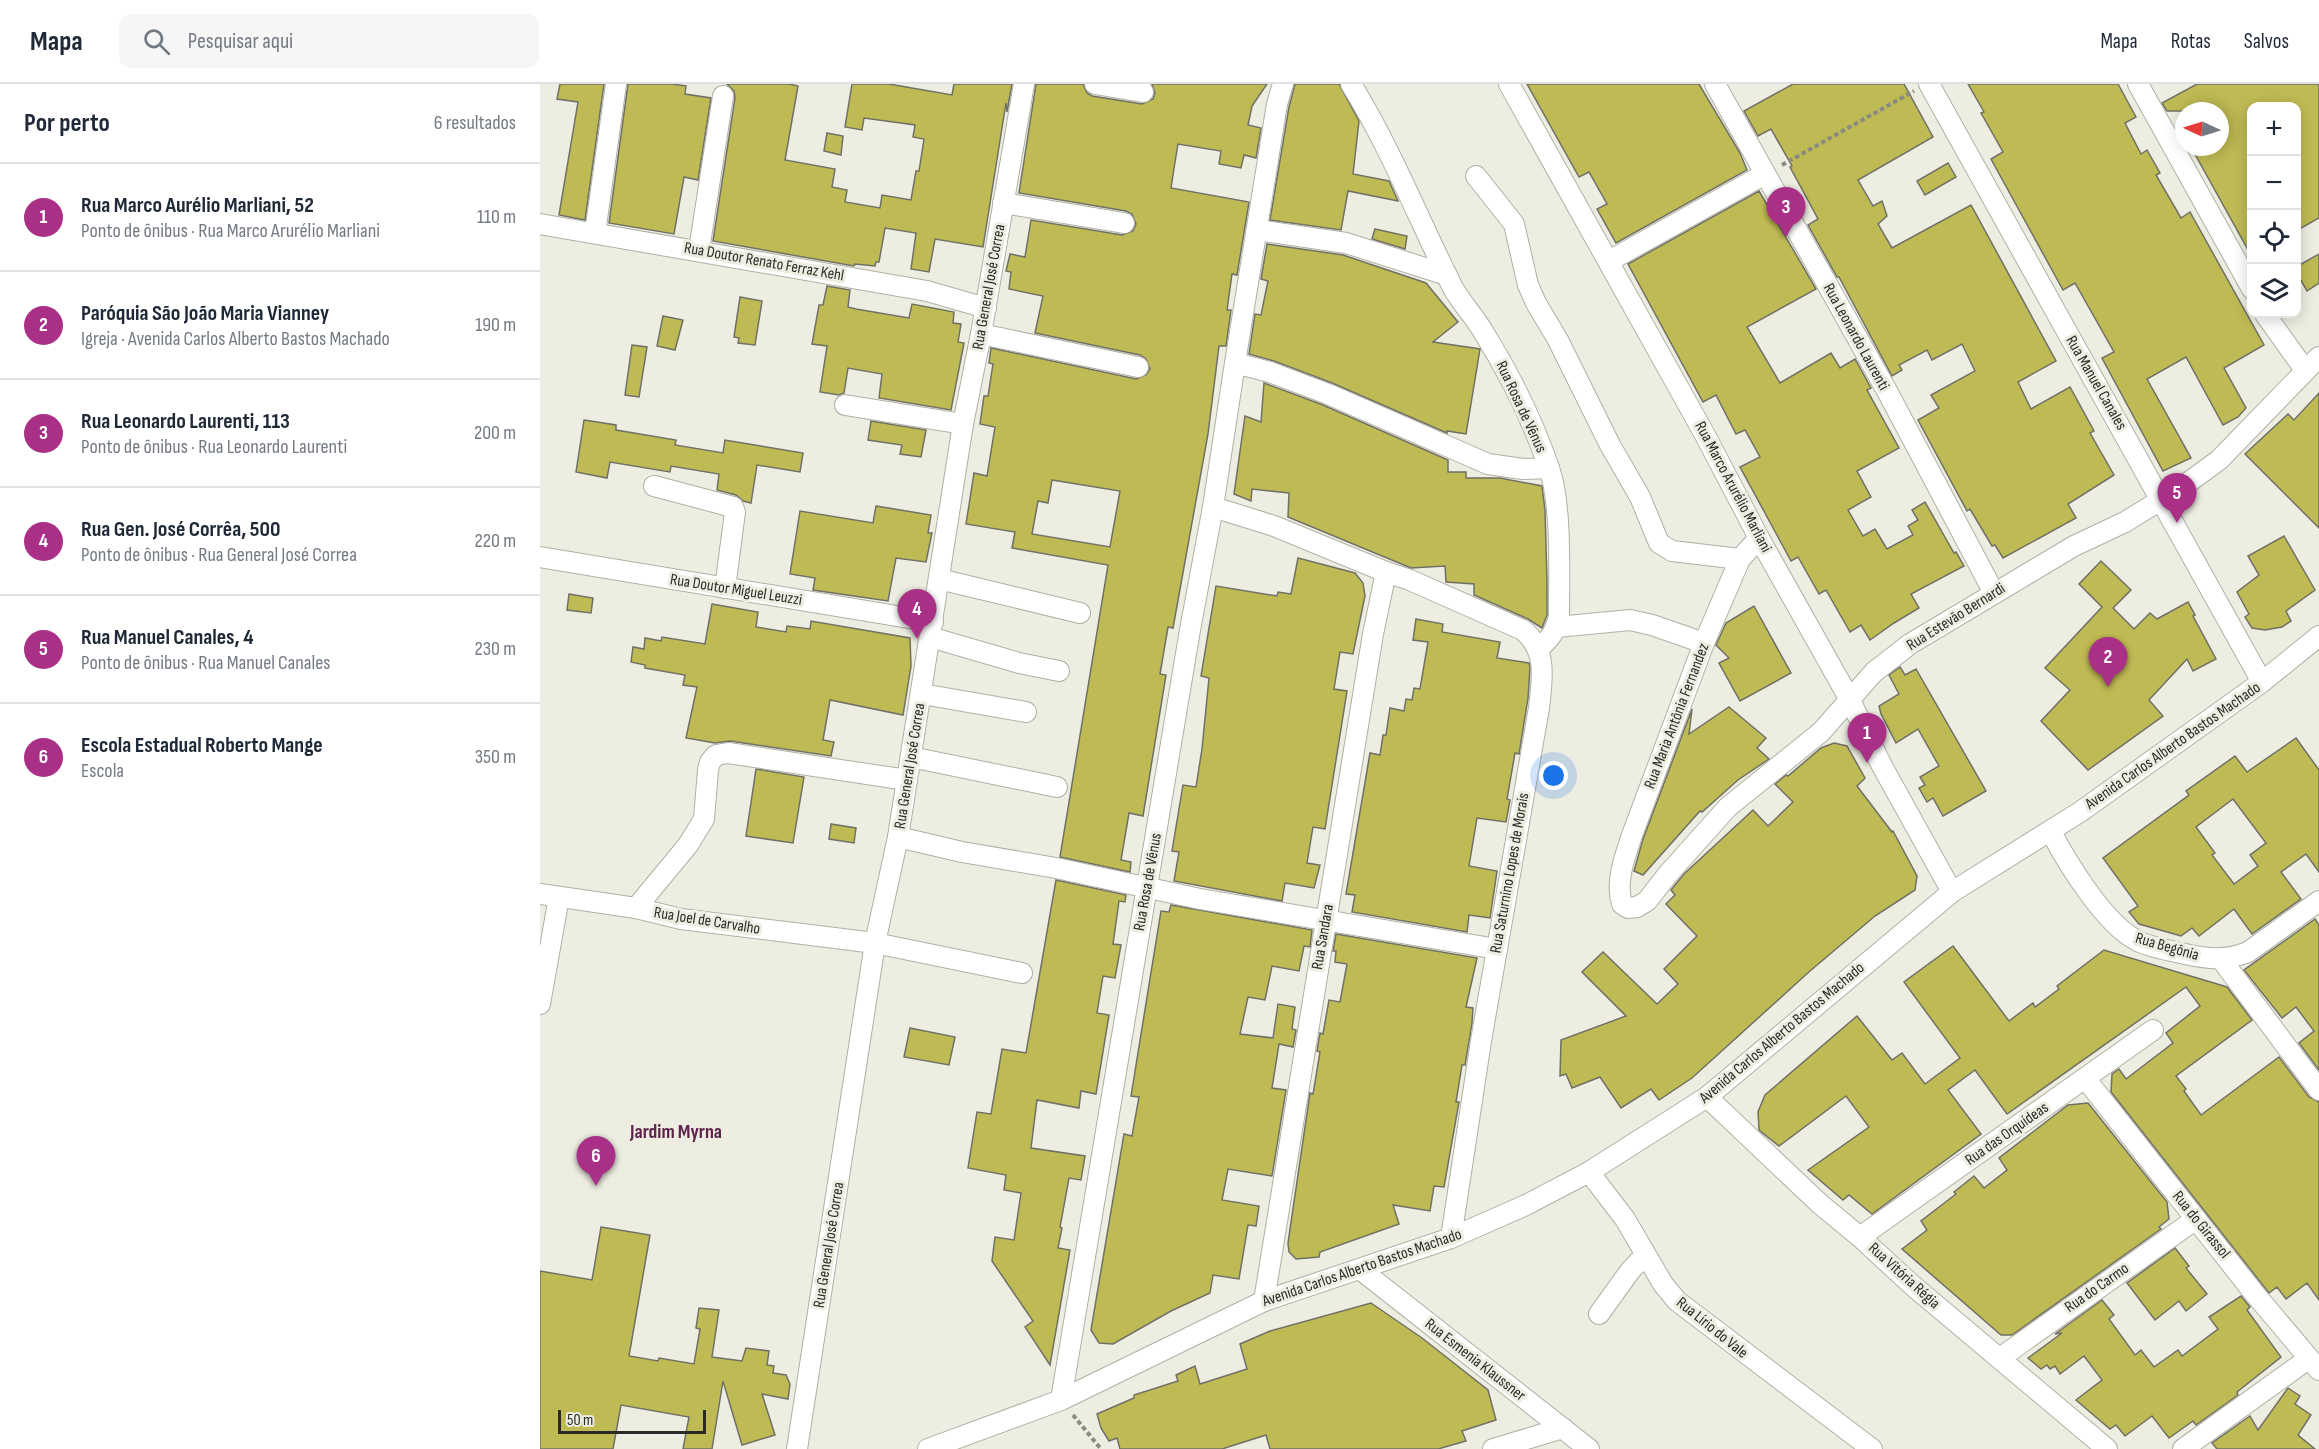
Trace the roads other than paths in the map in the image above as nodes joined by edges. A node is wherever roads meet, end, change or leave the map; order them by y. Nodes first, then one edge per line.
1 (616, 84) edge
2 (1024, 84) edge
3 (1095, 84) edge
4 (1283, 84) edge
5 (1351, 84) edge
6 (1509, 84) edge
7 (1715, 84) edge
8 (2138, 84) edge
9 (1923, 87) edge
10 (1143, 92) dead end
11 (723, 96) dead end
12 (1765, 174) junction
13 (1476, 177) dead end
14 (1003, 203) junction
15 (1124, 223) dead end
16 (540, 225) edge
17 (1257, 230) junction
18 (595, 233) junction
19 (699, 250) junction
20 (1609, 261) junction
21 (1447, 274) junction
22 (2247, 280) edge
23 (986, 308) junction
24 (2269, 318) edge
25 (981, 334) junction
26 (1235, 363) junction
27 (2312, 364) edge
28 (1138, 367) dead end
29 (845, 405) dead end
30 (963, 424) junction
31 (1549, 468) junction
32 (654, 486) dead end
33 (2160, 501) junction
34 (1213, 507) junction
35 (1759, 538) junction
36 (540, 557) edge
37 (1740, 559) junction
38 (1386, 572) junction
39 (939, 579) junction
40 (725, 588) junction
41 (1994, 592) junction
42 (1080, 613) dead end
43 (1557, 627) junction
44 (932, 630) junction
45 (2319, 636) edge
46 (1704, 644) junction
47 (1538, 649) junction
48 (1059, 671) dead end
49 (2262, 682) junction
50 (922, 694) junction
51 (1850, 700) junction
52 (1026, 712) dead end
53 (911, 757) junction
54 (908, 780) junction
55 (1057, 787) dead end
56 (2051, 832) junction
57 (898, 837) junction
58 (1147, 889) junction
59 (1952, 892) junction
60 (550, 895) edge
61 (2319, 901) edge
62 (1622, 904) joint
63 (636, 908) junction
64 (1326, 920) junction
65 (875, 943) junction
66 (1497, 949) junction
67 (2221, 959) junction
68 (1022, 973) dead end
69 (540, 1004) edge
70 (2153, 1030) dead end
71 (2085, 1078) junction
72 (2319, 1090) edge
73 (1707, 1097) junction
74 (1588, 1172) junction
75 (2196, 1219) junction
76 (1860, 1237) junction
77 (1451, 1238) junction
78 (1645, 1255) junction
79 (1361, 1270) junction
80 (1264, 1301) junction
81 (1599, 1314) dead end
82 (2000, 1358) junction
83 (2314, 1364) edge
84 (1061, 1400) junction
85 (1563, 1428) junction
86 (798, 1449) edge
87 (928, 1449) edge
88 (1493, 1449) edge
89 (1589, 1449) edge
90 (1872, 1449) edge
91 (2106, 1449) edge
92 (2183, 1449) edge

1 - 18 street
2 - 14 street, Rua General José Correa
3 - 10 street
4 - 17 street, Rua Rosa de Vênus
5 - 21 street, Rua Rosa de Vênus
6 - 20 street, Rua Marco Arurélio Marliani
7 - 12 street, Rua Leonardo Laurenti
8 - 22 street
9 - 33 street, Rua Manuel Canales
11 - 19 street
12 - 20 street
12 - 41 street, Rua Leonardo Laurenti
13 - 37 street
14 - 15 street
14 - 23 street, Rua General José Correa
16 - 18 street, Rua Doutor Renato Ferraz Kehl
17 - 21 street
17 - 26 street, Rua Rosa de Vênus
18 - 19 street, Rua Doutor Renato Ferraz Kehl
19 - 23 street, Rua Doutor Renato Ferraz Kehl
20 - 35 street, Rua Marco Arurélio Marliani
21 - 31 street, Rua Rosa de Vênus
23 - 25 street, Rua General José Correa
24 - 27 street
25 - 28 street
25 - 30 street, Rua General José Correa
26 - 31 street, Rua Rosa de Vênus
26 - 34 street, Rua Rosa de Vênus
27 - 33 street, Rua Estevão Bernardi
29 - 30 street
30 - 39 street, Rua General José Correa
31 - 43 street
32 - 40 street
33 - 41 street, Rua Estevão Bernardi
33 - 49 street, Rua Manuel Canales
34 - 38 street
34 - 58 street, Rua Rosa de Vênus
35 - 37 street, Rua Maria Antônia Fernandez
35 - 51 street, Rua Marco Arurélio Marliani
36 - 40 street, Rua Doutor Miguel Leuzzi
37 - 46 street, Rua Maria Antônia Fernandez
38 - 47 street
38 - 64 street, Rua Sandara
39 - 42 street
39 - 44 street, Rua General José Correa
40 - 44 street, Rua Doutor Miguel Leuzzi
41 - 51 street, Rua Estevão Bernardi
43 - 46 street
43 - 47 street
44 - 48 street, Rua Doutor Miguel Leuzzi
44 - 50 street, Rua General José Correa
45 - 49 street, Avenida Carlos Alberto Bastos Machado
46 - 62 street, Rua Maria Antônia Fernandez
47 - 66 street, Rua Saturnino Lopes de Morais
49 - 56 street, Avenida Carlos Alberto Bastos Machado
50 - 52 street
50 - 53 street, Rua General José Correa
51 - 59 street, Rua Marco Arurélio Marliani
51 - 62 street, Rua Estevão Bernardi
53 - 54 street, Rua General José Correa
53 - 55 street
54 - 57 street, Rua General José Correa
54 - 63 street
56 - 59 street, Avenida Carlos Alberto Bastos Machado
56 - 67 street, Rua Begônia
57 - 58 street
57 - 65 street, Rua General José Correa
58 - 64 street
58 - 84 street, Rua Rosa de Vênus
59 - 73 street, Avenida Carlos Alberto Bastos Machado
60 - 63 street, Rua Joel de Carvalho
60 - 69 street
61 - 67 street, Rua Begônia
63 - 65 street, Rua Joel de Carvalho
64 - 66 street
64 - 80 street, Rua Sandara
65 - 68 street, Rua Joel de Carvalho
65 - 86 street, Rua General José Correa
66 - 77 street, Rua Saturnino Lopes de Morais
67 - 72 street
70 - 71 street, Rua das Orquídeas
71 - 75 street, Rua do Girassol
71 - 76 street, Rua das Orquídeas
73 - 74 street, Avenida Carlos Alberto Bastos Machado
73 - 76 street, Rua Vitória Régia
74 - 77 street, Avenida Carlos Alberto Bastos Machado
74 - 78 street, Rua Lírio do Vale
75 - 82 street, Rua do Carmo
75 - 83 street, Rua do Girassol
76 - 82 street, Rua Vitória Régia
77 - 79 street, Avenida Carlos Alberto Bastos Machado
78 - 81 street
78 - 90 street, Rua Lírio do Vale
79 - 80 street, Avenida Carlos Alberto Bastos Machado
79 - 85 street, Rua Esmenia Klaussner
80 - 84 street, Avenida Carlos Alberto Bastos Machado
82 - 91 street, Rua Vitória Régia
83 - 92 street
84 - 87 street, Avenida Carlos Alberto Bastos Machado
85 - 88 street
85 - 89 street, Rua Esmenia Klaussner

